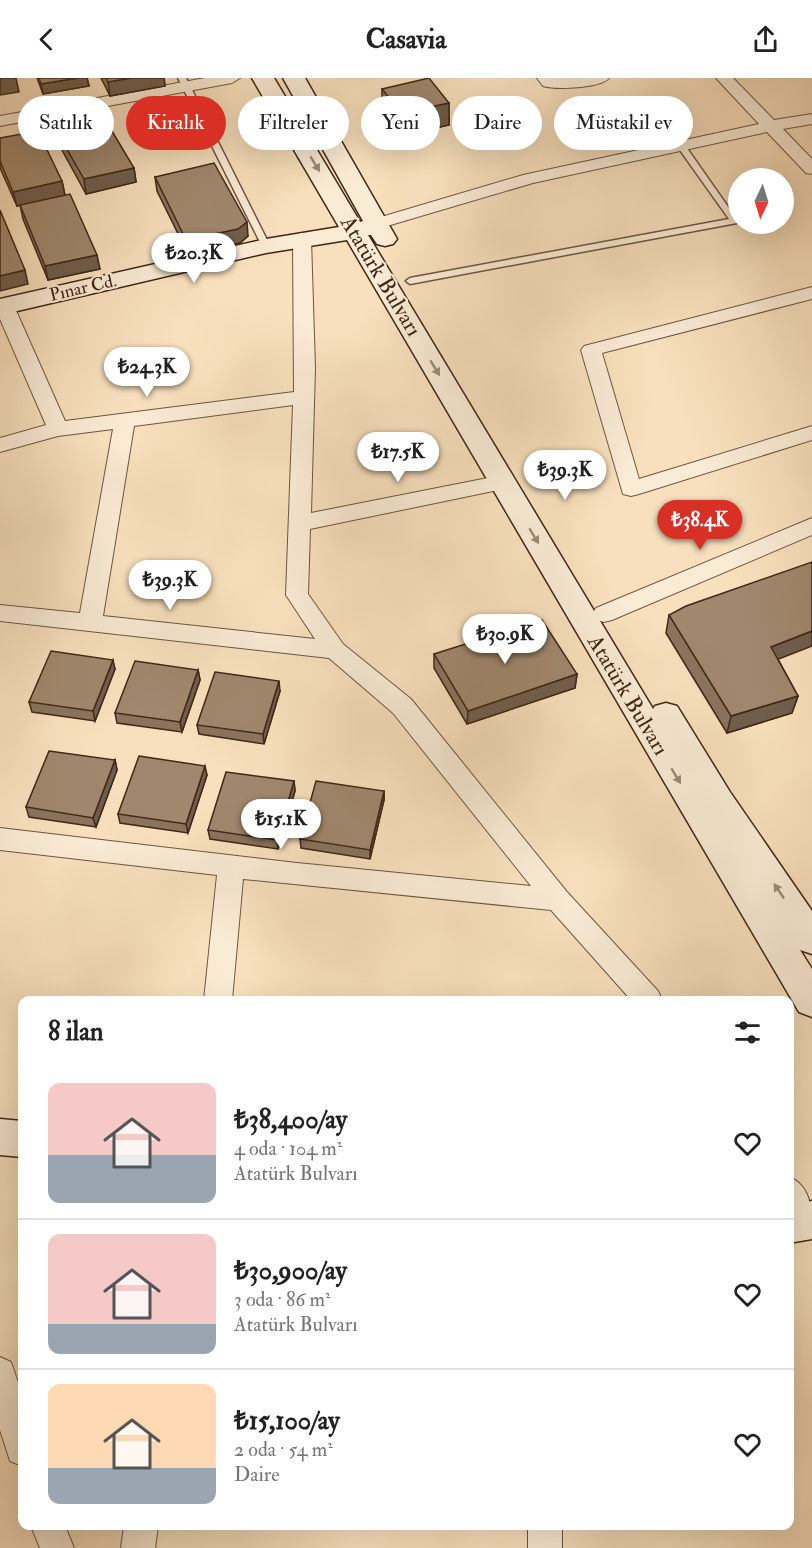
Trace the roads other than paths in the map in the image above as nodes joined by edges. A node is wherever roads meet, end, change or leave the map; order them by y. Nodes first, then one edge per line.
1 (232, 78) edge
2 (263, 78) edge
3 (294, 78) edge
4 (545, 78) edge
5 (601, 78) edge
6 (724, 78) edge
7 (184, 82) edge
8 (812, 119) edge
9 (0, 121) edge
10 (771, 126) junction
11 (693, 143) edge
12 (663, 150) edge
13 (684, 150) edge
14 (812, 169) edge
15 (366, 228) junction
16 (302, 239) junction
17 (266, 246) junction
18 (410, 281) junction
19 (812, 293) edge
20 (2, 307) edge
21 (304, 397) junction
22 (125, 420) junction
23 (58, 429) junction
24 (812, 433) edge
25 (0, 444) edge
26 (503, 482) junction
27 (300, 523) junction
28 (812, 526) edge
29 (0, 613) edge
30 (604, 614) junction
31 (90, 623) junction
32 (335, 650) junction
33 (0, 839) edge
34 (231, 867) junction
35 (558, 900) junction
36 (808, 927) edge
37 (218, 996) edge
38 (644, 996) edge
39 (812, 1001) edge
40 (0, 1137) edge
41 (18, 1139) edge
42 (0, 1373) edge
43 (18, 1435) edge
44 (50, 1530) edge
45 (140, 1530) edge
46 (544, 1530) edge
47 (57, 1548) edge
48 (138, 1548) edge
49 (545, 1548) edge

1 - 7 street
2 -> 15 main road, Atatürk Bulvarı
3 - 15 main road, Atatürk Bulvarı
4 - 5 street
6 - 10 street
7 - 9 street
7 - 17 lane
8 - 10 street
10 - 11 street
10 - 14 street
12 - 15 street
13 - 18 lane
15 - 16 main road, Pınar Cd.
15 - 18 main road, Atatürk Bulvarı
15 -> 26 main road, Atatürk Bulvarı
16 - 17 main road, Pınar Cd.
16 - 21 street
17 - 20 main road, Pınar Cd.
18 - 30 main road, Atatürk Bulvarı
19 - 24 street
20 - 23 street
21 - 22 street
21 - 27 street
22 - 23 street
22 - 31 street
23 - 25 street
26 - 27 street
26 -> 39 main road, Atatürk Bulvarı
27 - 32 street
28 - 30 street
29 - 31 street
36 -> 30 main road, Atatürk Bulvarı
31 - 32 street
32 - 35 street
33 - 34 street
34 - 35 street
34 - 37 street
35 - 38 street
40 - 41 main road
42 - 43 street
44 - 47 street
45 - 48 street
46 - 49 street

